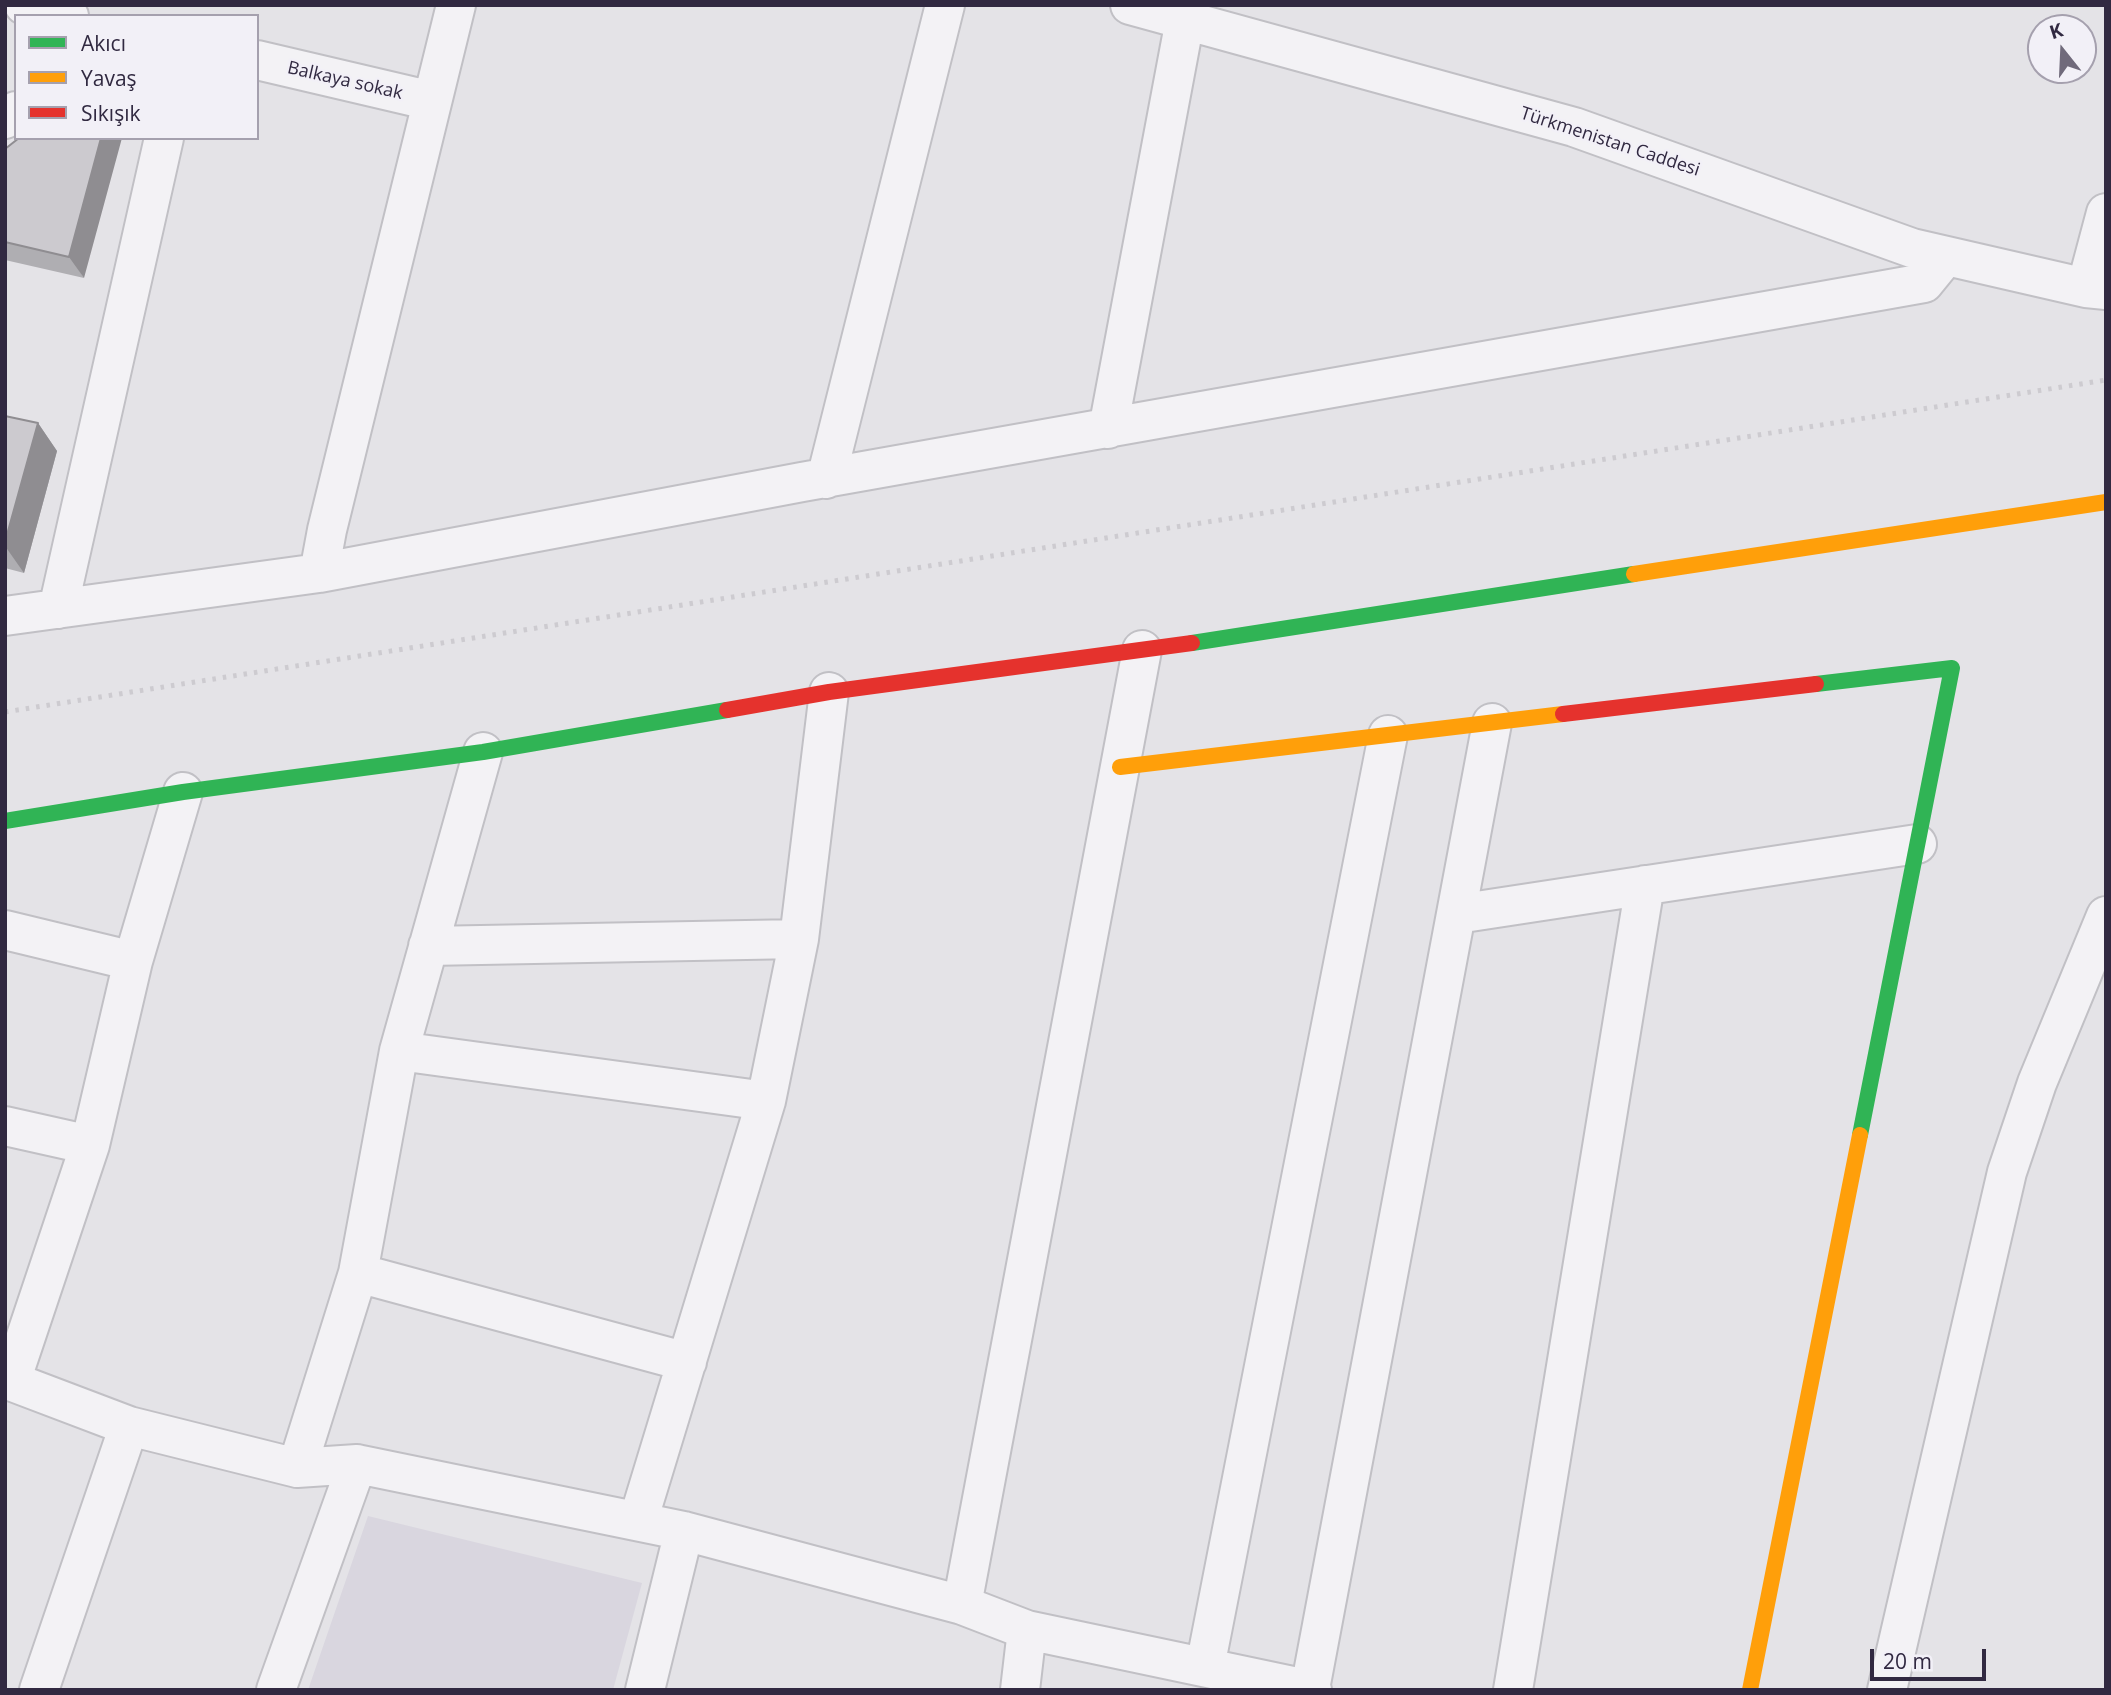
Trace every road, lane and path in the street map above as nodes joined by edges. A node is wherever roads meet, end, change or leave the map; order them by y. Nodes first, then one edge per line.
1 (24, 5) edge
2 (456, 5) edge
3 (945, 5) edge
4 (1130, 5) edge
5 (61, 14) edge
6 (1185, 20) junction
7 (259, 60) edge
8 (432, 101) junction
9 (164, 140) edge
10 (2106, 213) edge
11 (1947, 256) junction
12 (2096, 289) edge
13 (1108, 429) junction
14 (826, 479) junction
15 (2106, 502) edge
16 (319, 573) junction
17 (58, 609) junction
18 (5, 616) edge
19 (1142, 650) junction
20 (829, 692) junction
21 (1492, 723) junction
22 (1388, 735) junction
23 (483, 752) junction
24 (1120, 767) junction
25 (183, 792) junction
26 (5, 821) edge
27 (1917, 844) junction
28 (1645, 885) junction
29 (1457, 914) junction
30 (2106, 916) edge
31 (5, 930) edge
32 (799, 939) junction
33 (428, 946) junction
34 (133, 961) junction
35 (398, 1051) junction
36 (765, 1101) junction
37 (5, 1126) edge
38 (90, 1145) junction
39 (358, 1273) junction
40 (687, 1362) junction
41 (8, 1380) edge
42 (129, 1426) junction
43 (357, 1464) junction
44 (297, 1468) junction
45 (638, 1521) junction
46 (684, 1531) junction
47 (962, 1605) junction
48 (1027, 1630) junction
49 (1205, 1667) junction
50 (39, 1690) edge
51 (276, 1690) edge
52 (645, 1690) edge
53 (1020, 1690) edge
54 (1311, 1690) edge
55 (1513, 1690) edge
56 (1750, 1690) edge
57 (1887, 1690) edge

1 - 5 street
2 - 8 street
3 - 14 street
4 - 6 street, Türkmenistan Caddesi
6 - 11 street, Türkmenistan Caddesi
6 - 13 street
7 - 8 street, Balkaya sokak
8 - 16 street
9 - 17 street
10 - 12 street
11 - 12 street, Türkmenistan Caddesi
11 - 13 street
13 - 14 street
14 - 16 street
15 - 19 street
16 - 17 street
17 - 18 street
19 - 20 street
19 - 24 street
20 - 23 street
20 - 32 street
21 - 22 street
21 - 27 street
21 - 29 street
22 - 24 street
22 - 49 street
23 - 25 street
23 - 33 street
24 - 47 street
25 - 26 street
25 - 34 street
27 - 28 street
27 - 56 street
28 - 29 street
28 - 55 street
29 - 54 street
30 - 57 street
31 - 34 street
32 - 33 street
32 - 36 street
33 - 35 street
34 - 38 street
35 - 36 street
35 - 39 street
36 - 40 street
37 - 38 street
38 - 41 street
39 - 40 street
39 - 44 street
40 - 45 street
41 - 42 street
42 - 44 street
42 - 50 street
43 - 44 street
43 - 45 street
43 - 51 street
45 - 46 street
46 - 47 street
46 - 52 street
47 - 48 street
48 - 49 street
48 - 53 street
49 - 54 street

